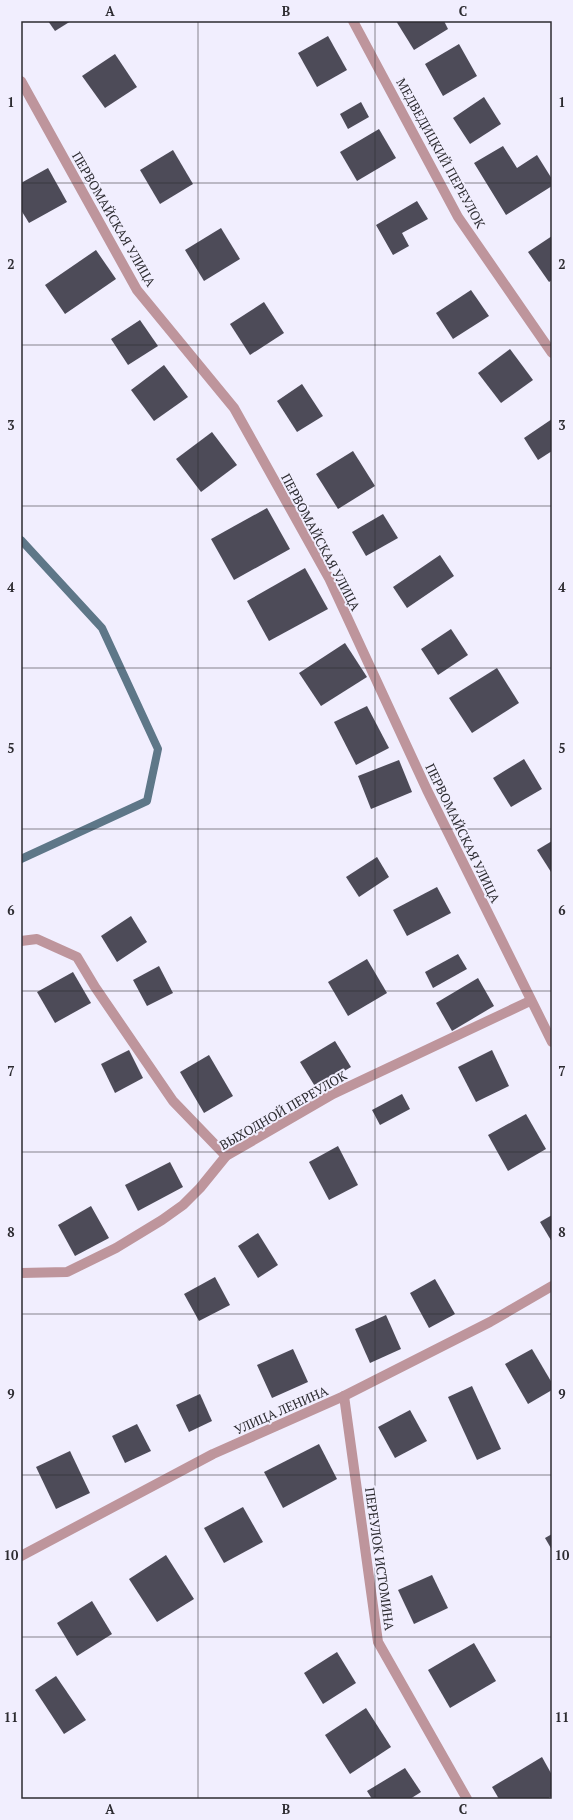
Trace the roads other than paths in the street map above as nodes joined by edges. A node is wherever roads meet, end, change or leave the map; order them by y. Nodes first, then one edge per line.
1 (353, 21) edge
2 (21, 81) edge
3 (552, 353) edge
4 (21, 941) edge
5 (530, 1001) junction
6 (552, 1042) edge
7 (226, 1156) junction
8 (21, 1273) edge
9 (552, 1286) edge
10 (344, 1396) junction
11 (21, 1556) edge
12 (467, 1799) edge

1 - 3 street, МЕДВЕДИЦКИЙ ПЕРЕУЛОК
2 - 5 street, ПЕРВОМАЙСКАЯ УЛИЦА
4 - 7 street
5 - 6 street, ПЕРВОМАЙСКАЯ УЛИЦА
5 - 7 street, ВЫХОДНОЙ ПЕРЕУЛОК
7 - 8 street, ВЫХОДНОЙ ПЕРЕУЛОК
9 - 10 street, УЛИЦА ЛЕНИНА
10 - 11 street, УЛИЦА ЛЕНИНА
10 - 12 street, ПЕРЕУЛОК ИСТОМИНА

